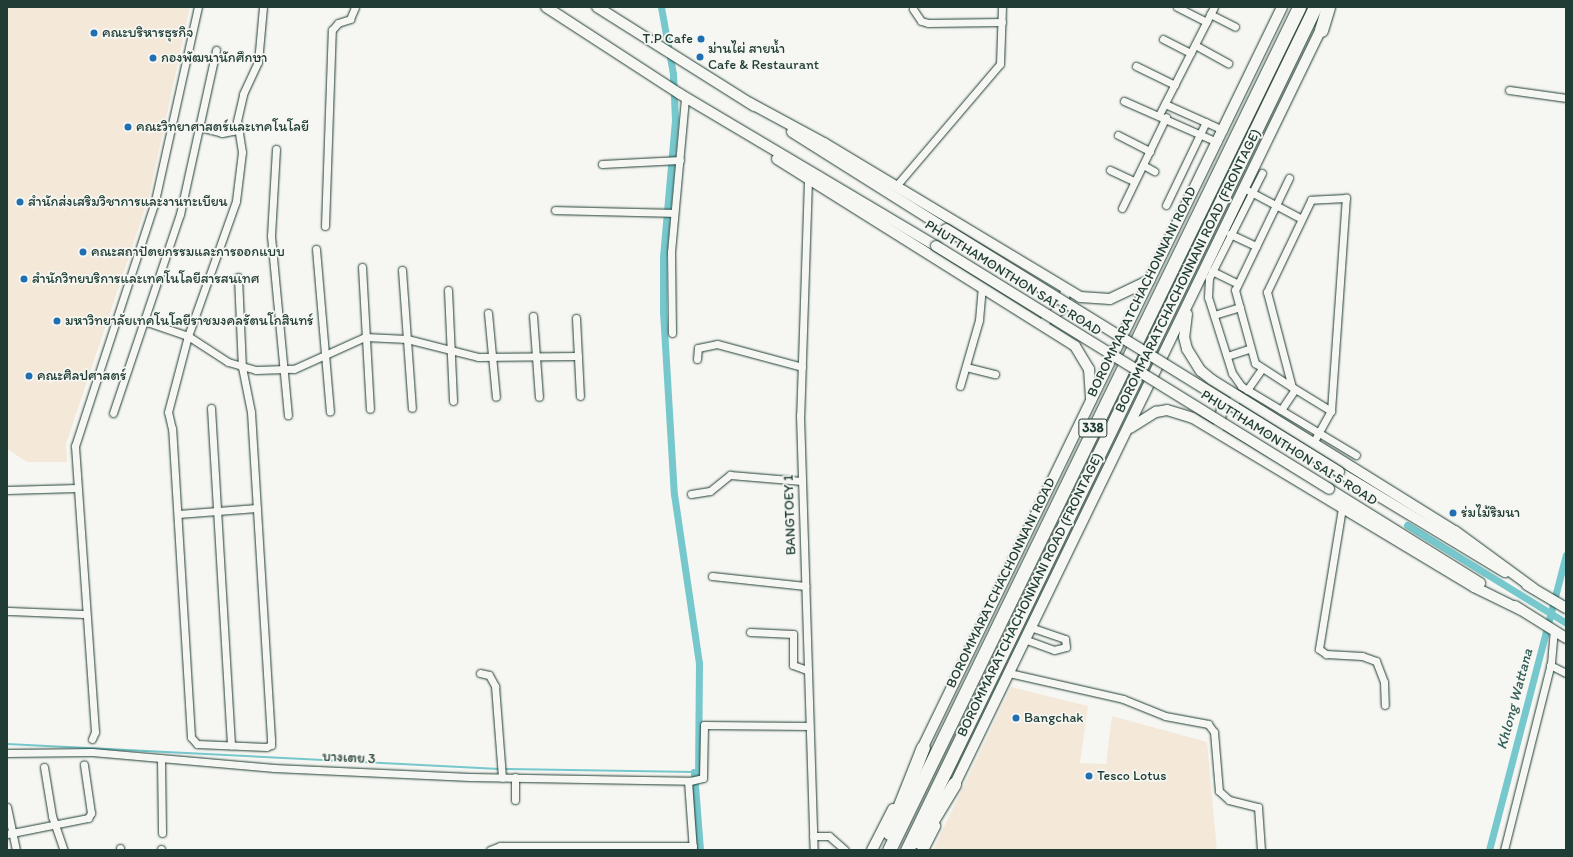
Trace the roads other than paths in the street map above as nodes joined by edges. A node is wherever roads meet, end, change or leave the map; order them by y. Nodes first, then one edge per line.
1 (198, 7) edge
2 (263, 7) edge
3 (355, 7) edge
4 (546, 7) edge
5 (597, 7) edge
6 (1002, 7) edge
7 (1177, 7) edge
8 (1214, 7) edge
9 (1282, 7) edge
10 (1299, 7) edge
11 (1315, 7) edge
12 (1328, 7) edge
13 (1332, 7) edge
14 (913, 9) dead end
15 (1210, 14) junction
16 (1002, 22) junction
17 (1206, 22) junction
18 (1235, 27) dead end
19 (1321, 30) junction
20 (1163, 39) dead end
21 (1195, 45) junction
22 (216, 50) dead end
23 (1191, 53) junction
24 (1228, 63) dead end
25 (1136, 66) dead end
26 (1175, 85) junction
27 (1509, 90) dead end
28 (683, 96) junction
29 (1566, 98) edge
30 (1124, 102) dead end
31 (750, 103) junction
32 (1165, 104) junction
33 (1162, 116) junction
34 (1206, 122) junction
35 (200, 127) junction
36 (238, 130) junction
37 (740, 130) junction
38 (1223, 130) junction
39 (1200, 134) junction
40 (1118, 135) dead end
41 (1217, 142) junction
42 (276, 149) dead end
43 (1150, 151) junction
44 (678, 160) junction
45 (602, 164) dead end
46 (1143, 166) junction
47 (1110, 170) dead end
48 (1154, 171) dead end
49 (1262, 173) dead end
50 (1289, 178) dead end
51 (808, 180) junction
52 (1134, 182) junction
53 (896, 186) junction
54 (1248, 190) junction
55 (1275, 204) junction
56 (1166, 205) dead end
57 (1122, 208) dead end
58 (555, 210) dead end
59 (672, 213) junction
60 (1300, 218) junction
61 (325, 226) dead end
62 (1230, 234) junction
63 (1256, 246) junction
64 (316, 249) dead end
65 (362, 267) dead end
66 (402, 270) dead end
67 (1212, 271) junction
68 (238, 277) dead end
69 (1150, 280) junction
70 (1237, 283) junction
71 (1059, 286) junction
72 (982, 287) junction
73 (448, 290) dead end
74 (1190, 300) junction
75 (1240, 307) junction
76 (488, 313) dead end
77 (1214, 315) junction
78 (533, 316) dead end
79 (576, 318) dead end
80 (1032, 318) junction
81 (144, 321) junction
82 (672, 333) dead end
83 (188, 336) junction
84 (365, 337) junction
85 (407, 339) junction
86 (1249, 349) junction
87 (451, 351) junction
88 (325, 354) junction
89 (535, 356) junction
90 (578, 356) junction
91 (1227, 356) junction
92 (493, 357) junction
93 (697, 359) dead end
94 (242, 367) junction
95 (802, 367) junction
96 (966, 367) junction
97 (1261, 370) junction
98 (284, 371) junction
99 (995, 374) dead end
100 (960, 386) dead end
101 (1293, 388) junction
102 (1246, 395) junction
103 (580, 396) dead end
104 (496, 397) dead end
105 (539, 397) dead end
106 (1091, 400) junction
107 (453, 401) dead end
108 (211, 408) dead end
109 (412, 408) dead end
110 (370, 410) dead end
111 (1281, 410) junction
112 (330, 411) dead end
113 (1331, 411) junction
114 (113, 413) dead end
115 (288, 415) dead end
116 (1218, 433) junction
117 (1318, 433) junction
118 (1122, 437) junction
119 (1313, 443) junction
120 (1356, 455) dead end
121 (802, 481) junction
122 (77, 488) junction
123 (7, 490) edge
124 (691, 494) dead end
125 (257, 508) junction
126 (1342, 508) junction
127 (218, 510) junction
128 (178, 514) junction
129 (712, 576) dead end
130 (805, 586) junction
131 (1533, 588) junction
132 (1563, 606) edge
133 (7, 610) edge
134 (1521, 610) junction
135 (86, 614) junction
136 (1030, 627) junction
137 (1554, 630) junction
138 (750, 632) dead end
139 (1566, 638) edge
140 (1024, 639) junction
141 (1550, 665) junction
142 (807, 670) junction
143 (480, 673) dead end
144 (1009, 673) junction
145 (1566, 673) edge
146 (1385, 705) dead end
147 (809, 726) junction
148 (92, 739) dead end
149 (232, 745) junction
150 (923, 747) junction
151 (7, 752) edge
152 (161, 759) junction
153 (84, 765) dead end
154 (44, 767) dead end
155 (502, 776) junction
156 (515, 777) junction
157 (689, 781) junction
158 (954, 784) junction
159 (515, 800) dead end
160 (7, 807) edge
161 (56, 826) junction
162 (10, 833) edge
163 (162, 833) dead end
164 (813, 836) junction
165 (693, 848) edge
166 (16, 850) edge
167 (64, 850) edge
168 (490, 850) edge
169 (814, 850) edge
170 (845, 850) edge
171 (872, 850) edge
172 (883, 850) edge
173 (889, 850) edge
174 (907, 850) edge
175 (915, 850) edge
176 (923, 850) edge
177 (1261, 850) edge
178 (1504, 850) edge

1 - 122 street
2 - 36 street
3 - 61 street
4 - 28 main road, PHUTTHAMONTHON SAI 5 ROAD
5 - 31 main road, PHUTTHAMONTHON SAI 5 ROAD
6 - 16 street
7 - 17 street
8 - 15 street
9 - 38 main road, 338
10 - 173 highway, BOROMMARATCHACHONNANI ROAD / 338
11 - 174 highway, 338
12 - 19 highway
13 - 19 main road, BOROMMARATCHACHONNANI ROAD (FRONTAGE) / 338
14 - 16 street
15 - 17 street
15 - 18 street
16 - 53 street
17 - 21 street
19 - 54 main road, BOROMMARATCHACHONNANI ROAD (FRONTAGE) / 338
20 - 23 street
21 - 23 street
21 - 24 street
22 - 35 street
23 - 26 street
25 - 26 street
26 - 32 street
27 - 29 street
28 - 37 main road, PHUTTHAMONTHON SAI 5 ROAD
28 - 44 street
30 - 33 street
31 - 53 main road
31 - 131 main road, PHUTTHAMONTHON SAI 5 ROAD, bridge
32 - 33 street
32 - 34 street
33 - 39 street
33 - 43 street
34 - 38 street
34 - 39 street
35 - 36 street
35 - 81 street
36 - 83 street
37 - 51 main road
37 - 134 main road, PHUTTHAMONTHON SAI 5 ROAD, bridge
38 - 41 main road, 338
39 - 41 street
39 - 56 street
40 - 43 street
41 - 69 main road, 338
42 - 98 street
43 - 46 street
44 - 45 street
44 - 59 street
46 - 48 street
46 - 52 street
47 - 52 street
49 - 54 street
50 - 55 street
51 - 72 main road
51 - 95 street, BANGTOEY 1
52 - 57 street
53 - 71 main road
54 - 55 street
54 - 62 street
54 - 74 main road, BOROMMARATCHACHONNANI ROAD (FRONTAGE) / 338
55 - 60 street
55 - 63 street
58 - 59 street
59 - 82 street
60 - 101 street
60 - 113 street
62 - 63 street
62 - 67 street
63 - 70 street
64 - 88 street
65 - 84 street
66 - 85 street
67 - 70 street
67 - 77 street
68 - 94 street
69 - 71 main road
69 - 106 main road, 338
70 - 75 street
71 - 80 main road
72 - 80 main road
72 - 96 street
73 - 87 street
74 - 102 main road
74 - 118 main road, BOROMMARATCHACHONNANI ROAD (FRONTAGE) / 338
75 - 77 street
75 - 86 street
76 - 92 street
77 - 91 street
78 - 89 street
79 - 90 street
80 - 106 main road
81 - 83 street
81 - 114 street
83 - 94 street
83 - 128 street
84 - 85 street
84 - 88 street
84 - 110 street
85 - 87 street
85 - 109 street
86 - 91 street
86 - 97 street
87 - 92 street
87 - 107 street
88 - 98 street
88 - 112 street
89 - 90 street
89 - 92 street
89 - 105 street
90 - 103 street
91 - 102 street
92 - 104 street
93 - 95 street
94 - 98 street
94 - 125 street
95 - 121 street, BANGTOEY 1
96 - 99 street
96 - 100 street
97 - 101 street
97 - 102 street
98 - 115 street
101 - 111 street
101 - 113 street
102 - 111 street
102 - 116 main road
102 - 119 main road
106 - 150 main road, 338
108 - 127 street
111 - 117 street
113 - 117 street
116 - 118 main road
116 - 126 main road
117 - 119 street
117 - 120 street
118 - 136 main road, BOROMMARATCHACHONNANI ROAD (FRONTAGE) / 338
119 - 131 main road
121 - 124 street
121 - 130 street, BANGTOEY 1
122 - 123 street
122 - 135 street
125 - 127 street
125 - 149 street
126 - 134 main road
126 - 146 street
127 - 128 street
127 - 149 street
128 - 149 street
129 - 130 street
130 - 142 street, BANGTOEY 1
131 - 132 main road, PHUTTHAMONTHON SAI 5 ROAD
133 - 135 street
134 - 137 main road, PHUTTHAMONTHON SAI 5 ROAD
135 - 148 street
136 - 140 main road, BOROMMARATCHACHONNANI ROAD (FRONTAGE) / 338
136 - 140 street
137 - 139 main road, PHUTTHAMONTHON SAI 5 ROAD
137 - 141 street
138 - 142 street
140 - 144 main road, BOROMMARATCHACHONNANI ROAD (FRONTAGE) / 338
141 - 145 street
141 - 178 street
142 - 147 street, BANGTOEY 1
143 - 155 street
144 - 158 main road, BOROMMARATCHACHONNANI ROAD (FRONTAGE) / 338
144 - 177 street
147 - 157 street, บางเตย 3
147 - 164 street, BANGTOEY 1
150 - 171 main road, 338
150 - 172 highway
151 - 152 street, บางเตย 3
152 - 155 street, บางเตย 3
152 - 163 street
153 - 161 street
154 - 161 street
155 - 156 street, บางเตย 3
156 - 157 street, บางเตย 3
156 - 159 street
157 - 165 street
158 - 175 highway
158 - 176 main road, BOROMMARATCHACHONNANI ROAD (FRONTAGE) / 338
160 - 162 street
161 - 162 street
161 - 167 street
162 - 166 street
164 - 169 street, BANGTOEY 1
164 - 170 street
165 - 168 street

